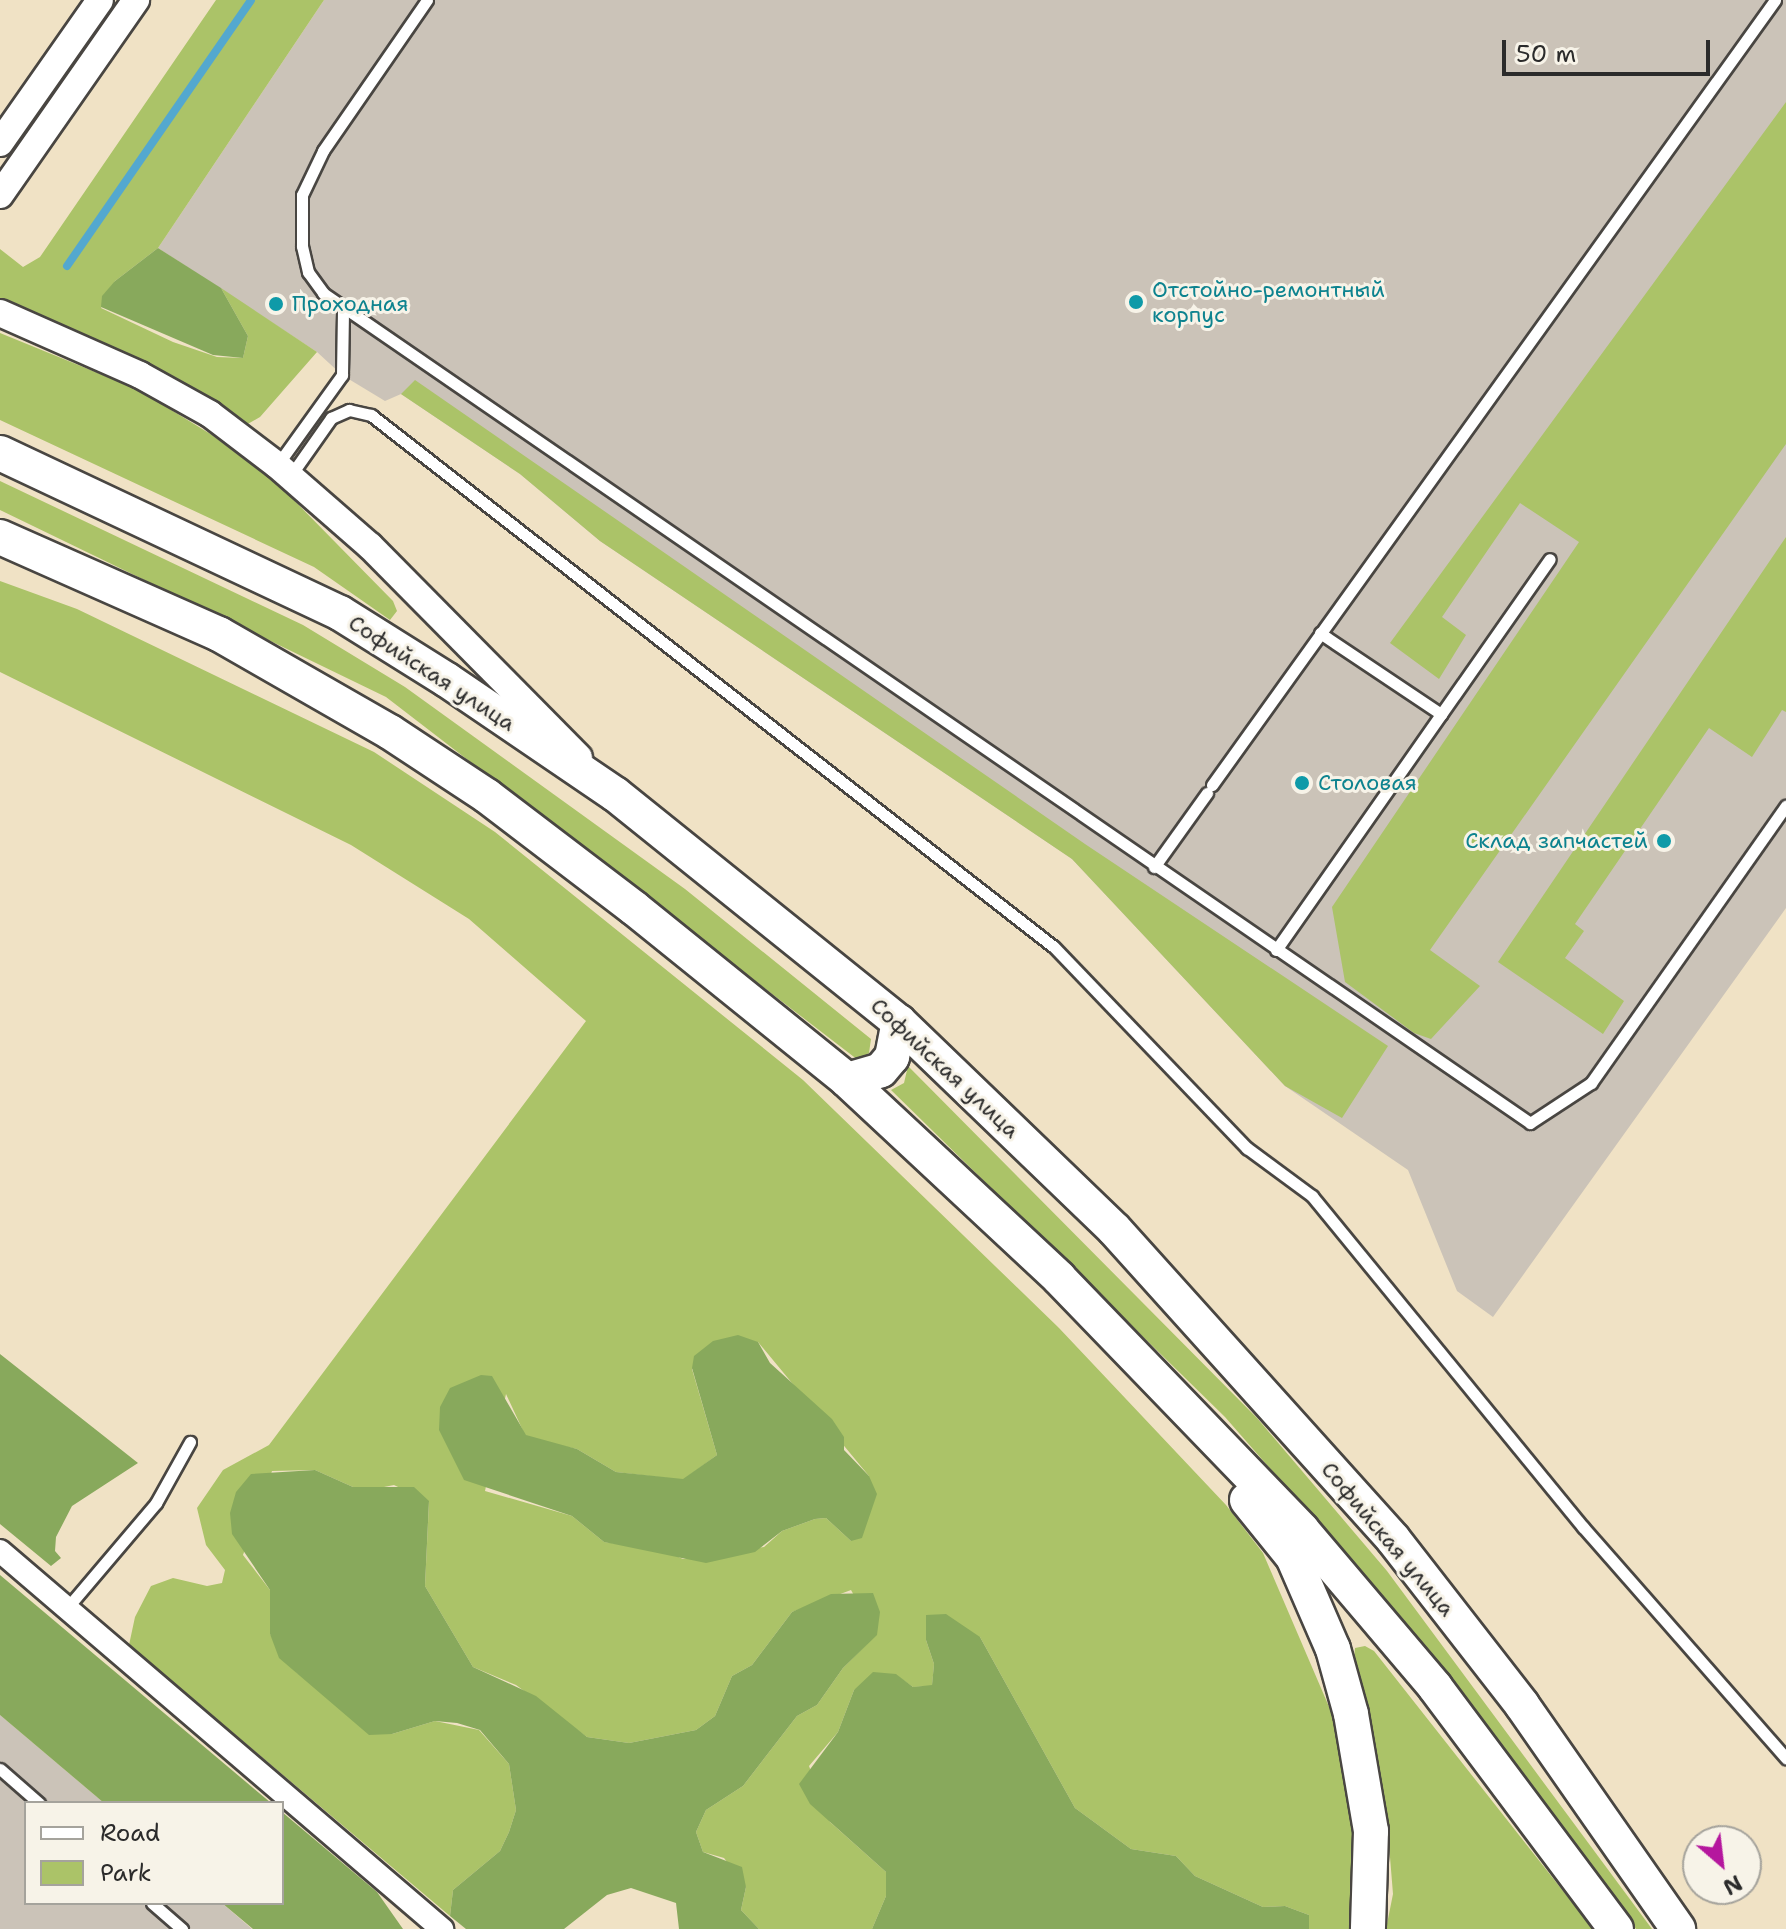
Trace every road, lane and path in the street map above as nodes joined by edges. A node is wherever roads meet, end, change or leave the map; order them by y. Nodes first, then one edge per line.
1 (100, 0) edge
2 (136, 0) edge
3 (427, 0) edge
4 (1775, 0) edge
5 (0, 143) edge
6 (0, 195) edge
7 (343, 311) junction
8 (0, 313) edge
9 (0, 453) edge
10 (284, 470) junction
11 (0, 537) edge
12 (17, 549) edge
13 (1550, 559) dead end
14 (1320, 633) junction
15 (1441, 714) junction
16 (615, 794) junction
17 (1786, 806) edge
18 (1154, 867) junction
19 (1276, 950) junction
20 (899, 1022) junction
21 (847, 1080) junction
22 (1184, 1402) junction
23 (190, 1442) dead end
24 (0, 1551) edge
25 (67, 1608) junction
26 (1786, 1758) edge
27 (0, 1769) edge
28 (37, 1801) edge
29 (154, 1905) edge
30 (182, 1929) edge
31 (442, 1929) edge
32 (1368, 1929) edge
33 (1616, 1929) edge
34 (1678, 1929) edge

1 - 5 street
2 - 6 street
3 - 7 lane
4 - 14 lane
7 - 10 lane
7 - 18 lane
8 - 10 street
9 - 16 main road, Софийская улица
10 - 16 street
10 - 26 lane
11 - 12 main road
12 - 21 main road
13 - 15 lane
14 - 15 lane
14 - 18 lane
15 - 19 lane
16 - 20 main road, Софийская улица
17 - 19 lane
18 - 19 lane
20 - 21 main road
20 - 34 main road, Софийская улица
21 - 22 main road
22 - 32 main road
22 - 33 main road
23 - 25 lane
24 - 25 street
25 - 31 street
27 - 28 lane
29 - 30 lane

